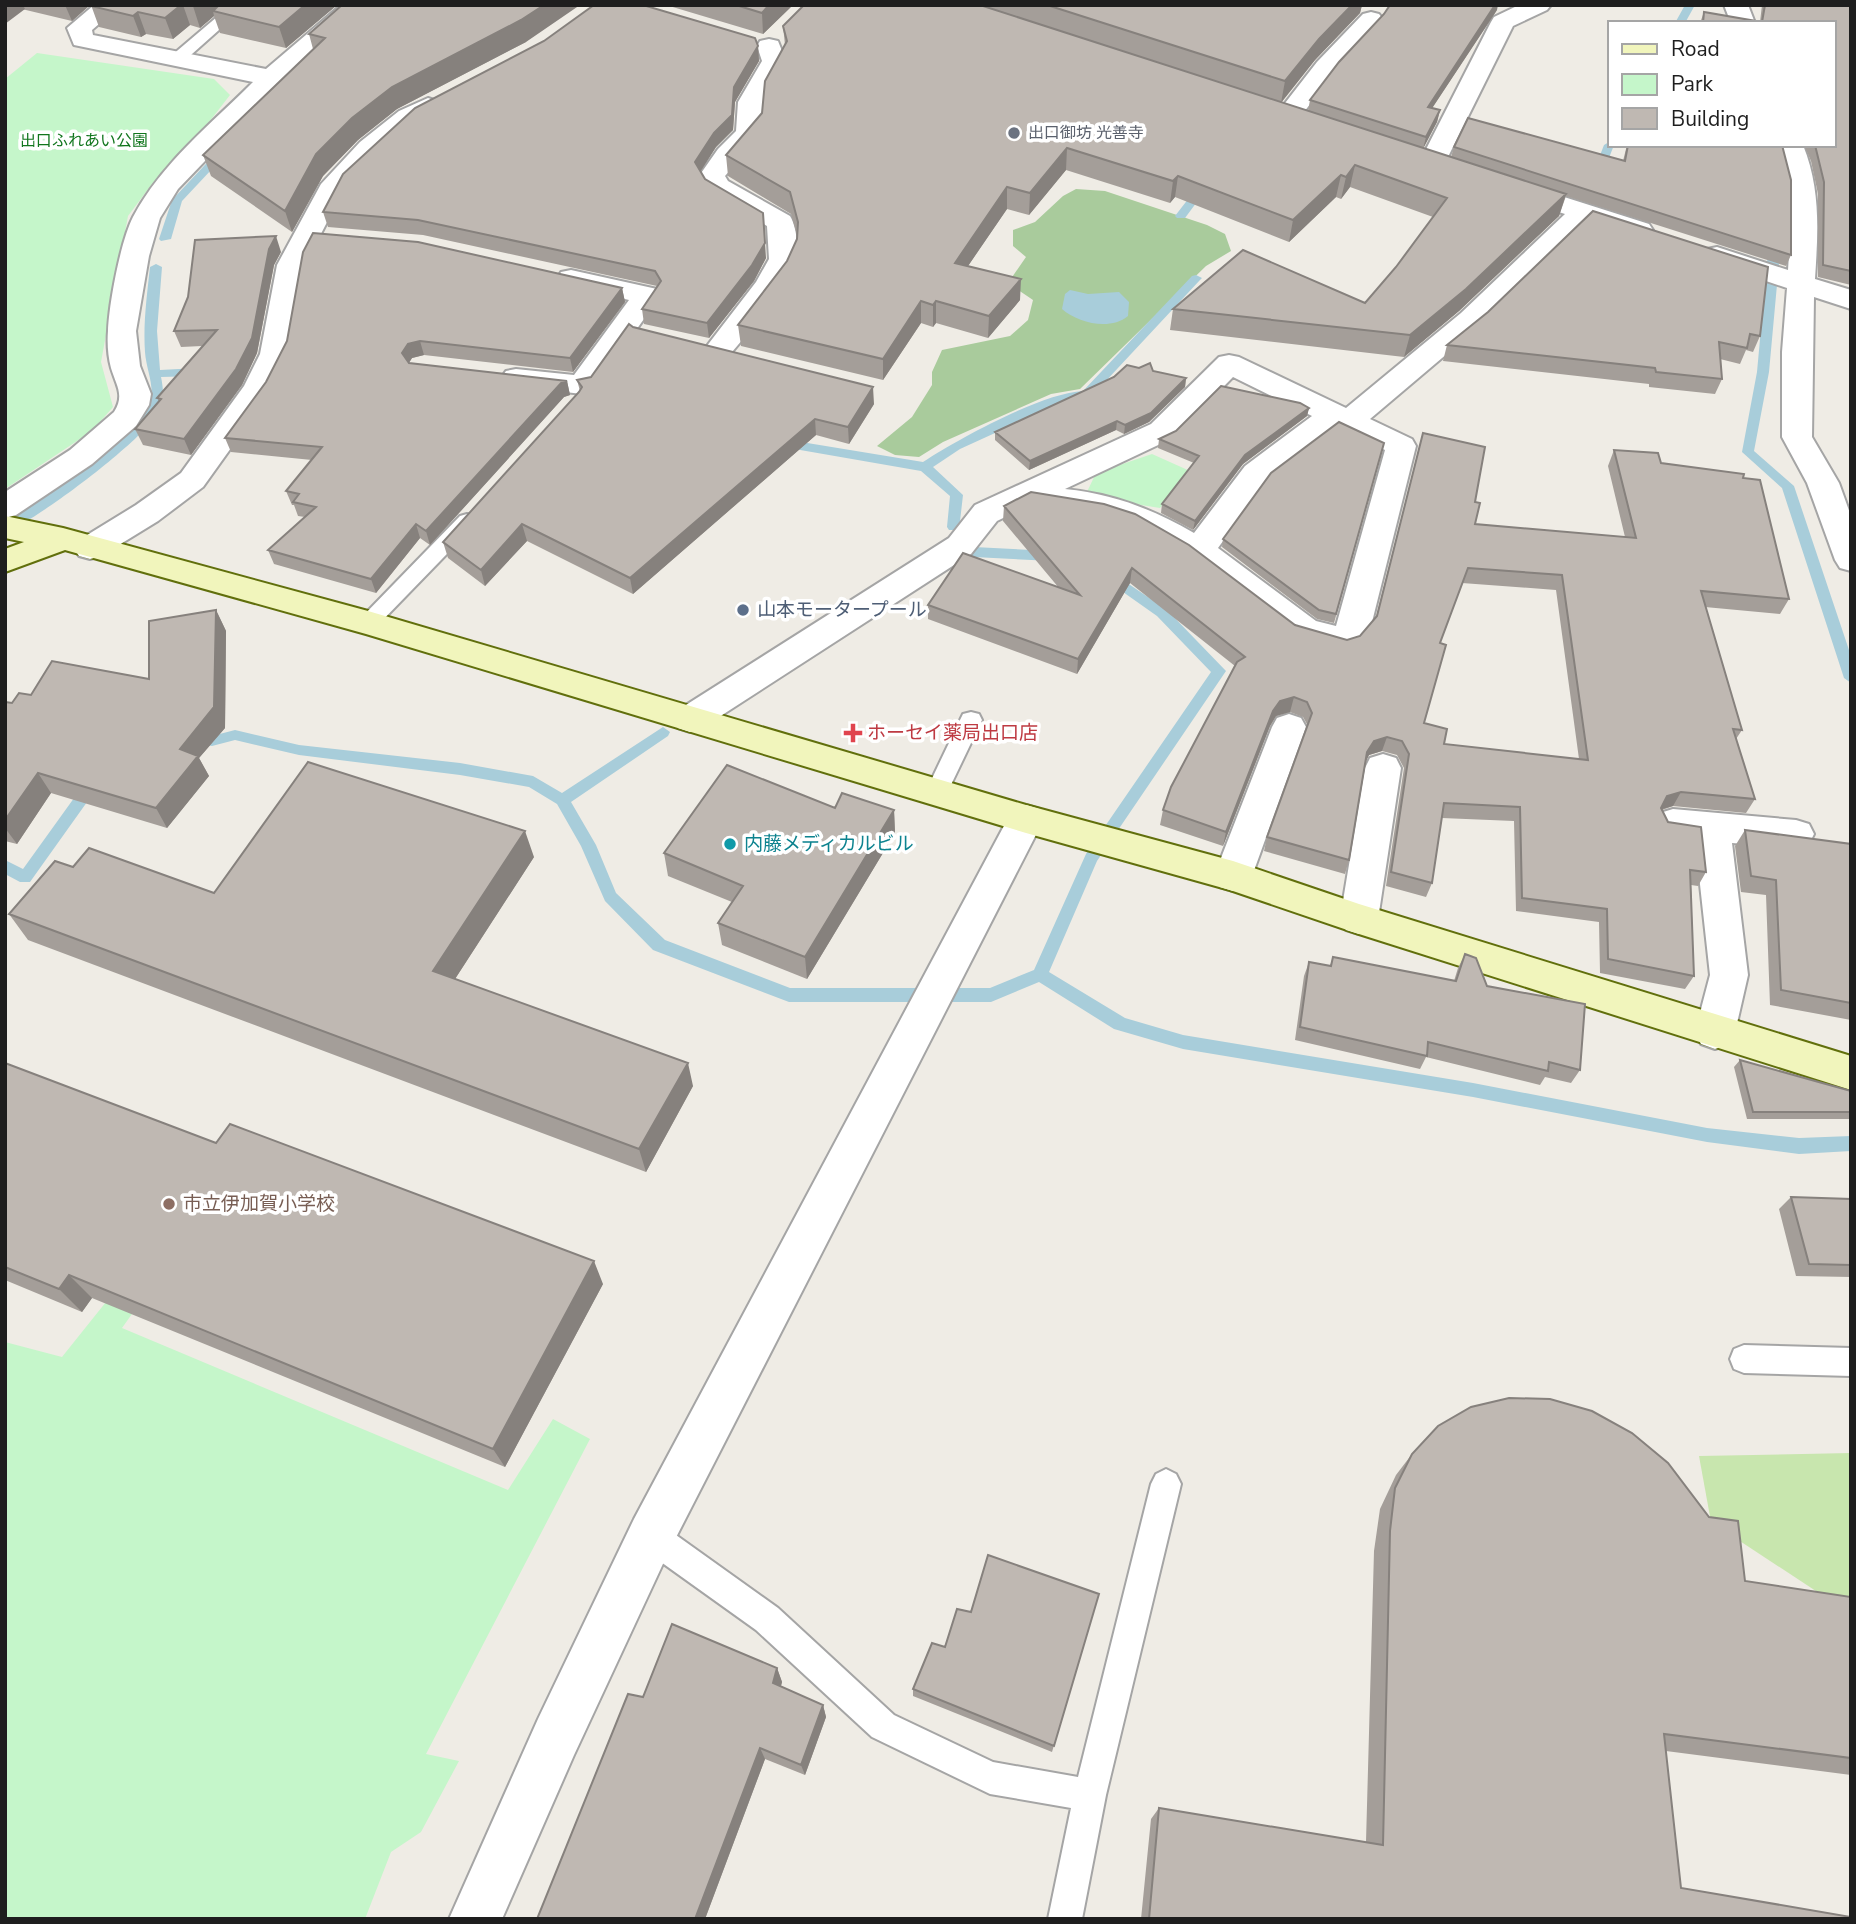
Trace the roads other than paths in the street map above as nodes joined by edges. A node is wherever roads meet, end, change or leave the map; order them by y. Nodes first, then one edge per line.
1 (109, 5) edge
2 (240, 5) edge
3 (356, 5) edge
4 (1539, 5) edge
5 (1371, 19) dead end
6 (767, 38) edge
7 (177, 59) junction
8 (271, 78) junction
9 (450, 94) edge
10 (1263, 108) edge
11 (1288, 116) junction
12 (1314, 125) edge
13 (1791, 147) edge
14 (1406, 154) edge
15 (1432, 163) junction
16 (1457, 171) edge
17 (1495, 183) edge
18 (1583, 212) junction
19 (1661, 237) edge
20 (1699, 250) edge
21 (541, 272) edge
22 (1800, 283) junction
23 (1851, 300) edge
24 (719, 352) edge
25 (490, 375) edge
26 (1341, 418) junction
27 (1023, 494) junction
28 (485, 501) edge
29 (10, 522) edge
30 (77, 543) junction
31 (1199, 550) junction
32 (1851, 559) edge
33 (5, 561) edge
34 (368, 623) junction
35 (690, 719) junction
36 (971, 720) dead end
37 (1289, 727) dead end
38 (1383, 768) dead end
39 (937, 791) junction
40 (1026, 819) junction
41 (1674, 823) edge
42 (1712, 826) junction
43 (1796, 834) edge
44 (1233, 876) junction
45 (1359, 919) junction
46 (1715, 1032) junction
47 (1851, 1073) edge
48 (1744, 1359) dead end
49 (1851, 1362) edge
50 (1166, 1484) dead end
51 (651, 1536) junction
52 (1090, 1795) junction
53 (475, 1919) edge
54 (1065, 1919) edge

1 - 7 street
2 - 7 lane
3 - 8 street
4 - 15 street
5 - 11 street
6 - 24 street
7 - 8 street
8 - 29 street
9 - 30 street
10 - 11 street
11 - 12 street
13 - 22 street
14 - 15 street
15 - 16 street
17 - 18 street
18 - 19 street
18 - 26 street
20 - 22 street
21 - 25 street
22 - 23 street
22 - 32 street
26 - 27 street
26 - 31 street
26 - 31 street
27 - 31 street
27 - 35 street
28 - 34 lane
29 - 30 street
30 - 33 street
30 - 34 street
34 - 35 street
35 - 39 street
36 - 39 lane
37 - 44 street
38 - 45 street
39 - 40 street
40 - 44 street
40 - 51 street
41 - 42 street
42 - 43 street
42 - 46 street
44 - 45 street
45 - 46 street
46 - 47 street
48 - 49 lane
50 - 52 lane
51 - 52 lane
51 - 53 street
52 - 54 lane

